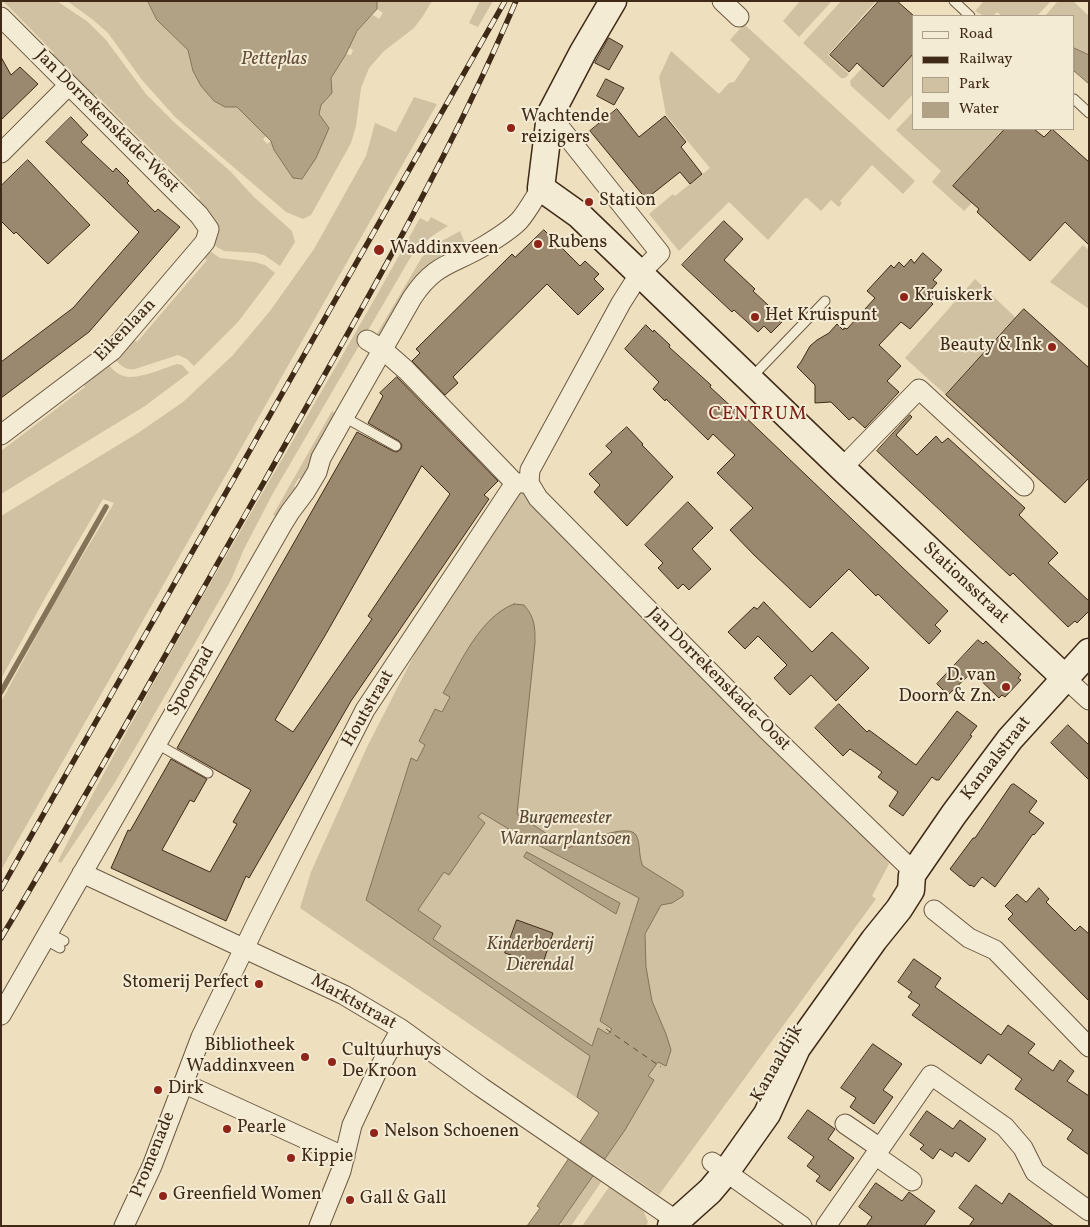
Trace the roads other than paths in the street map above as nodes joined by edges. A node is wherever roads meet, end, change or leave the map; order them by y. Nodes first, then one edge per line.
1 (613, 1) edge
2 (722, 1) edge
3 (954, 1) edge
4 (969, 15) edge
5 (1, 17) edge
6 (739, 17) dead end
7 (69, 85) junction
8 (1075, 101) edge
9 (1089, 113) edge
10 (550, 115) junction
11 (1, 152) edge
12 (541, 188) junction
13 (209, 230) joint
14 (640, 273) junction
15 (825, 301) dead end
16 (375, 345) junction
17 (750, 379) junction
18 (344, 417) junction
19 (1, 435) edge
20 (396, 446) dead end
21 (842, 468) junction
22 (522, 483) junction
23 (1024, 486) dead end
24 (1089, 652) edge
25 (1065, 678) junction
26 (1089, 700) edge
27 (156, 744) junction
28 (208, 773) dead end
29 (82, 873) junction
30 (913, 874) junction
31 (934, 910) dead end
32 (244, 947) junction
33 (1, 1015) edge
34 (401, 1029) junction
35 (1089, 1047) edge
36 (183, 1083) junction
37 (845, 1124) dead end
38 (877, 1151) junction
39 (345, 1157) junction
40 (719, 1167) junction
41 (912, 1181) dead end
42 (1089, 1210) edge
43 (664, 1217) edge
44 (124, 1226) edge
45 (319, 1226) edge
46 (802, 1226) edge
47 (826, 1226) edge

1 - 10 street
2 - 6 street
3 - 4 lane
5 - 7 street, Jan Dorrekenskade-West
7 - 11 street
7 - 13 street, Jan Dorrekenskade-West
8 - 9 lane
10 - 12 street
10 - 14 street
12 - 14 street, Stationsstraat
12 - 16 street, Spoorpad
13 - 19 street, Eikenlaan
14 - 17 street, Stationsstraat
14 - 22 street
15 - 17 lane
16 - 18 street, Spoorpad
16 - 22 street, Jan Dorrekenskade-Oost
17 - 21 street, Stationsstraat
18 - 20 lane
18 - 27 street, Spoorpad
21 - 23 street
21 - 25 street, Stationsstraat
22 - 30 street, Jan Dorrekenskade-Oost
22 - 32 street, Houtstraat
24 - 25 street, Kanaalstraat
25 - 26 street, Stationsstraat
25 - 30 street, Kanaalstraat
27 - 28 lane
27 - 29 street, Spoorpad
29 - 32 street, Marktstraat
29 - 33 street, Spoorpad
30 - 40 street, Kanaaldijk
31 - 35 street
32 - 34 street, Marktstraat
32 - 36 street, Promenade
34 - 39 street
34 - 43 street, Marktstraat
36 - 39 street
36 - 44 street, Promenade
37 - 38 street
38 - 41 street
38 - 42 street
38 - 47 street
39 - 45 street
40 - 43 street, Kanaaldijk
40 - 46 street

